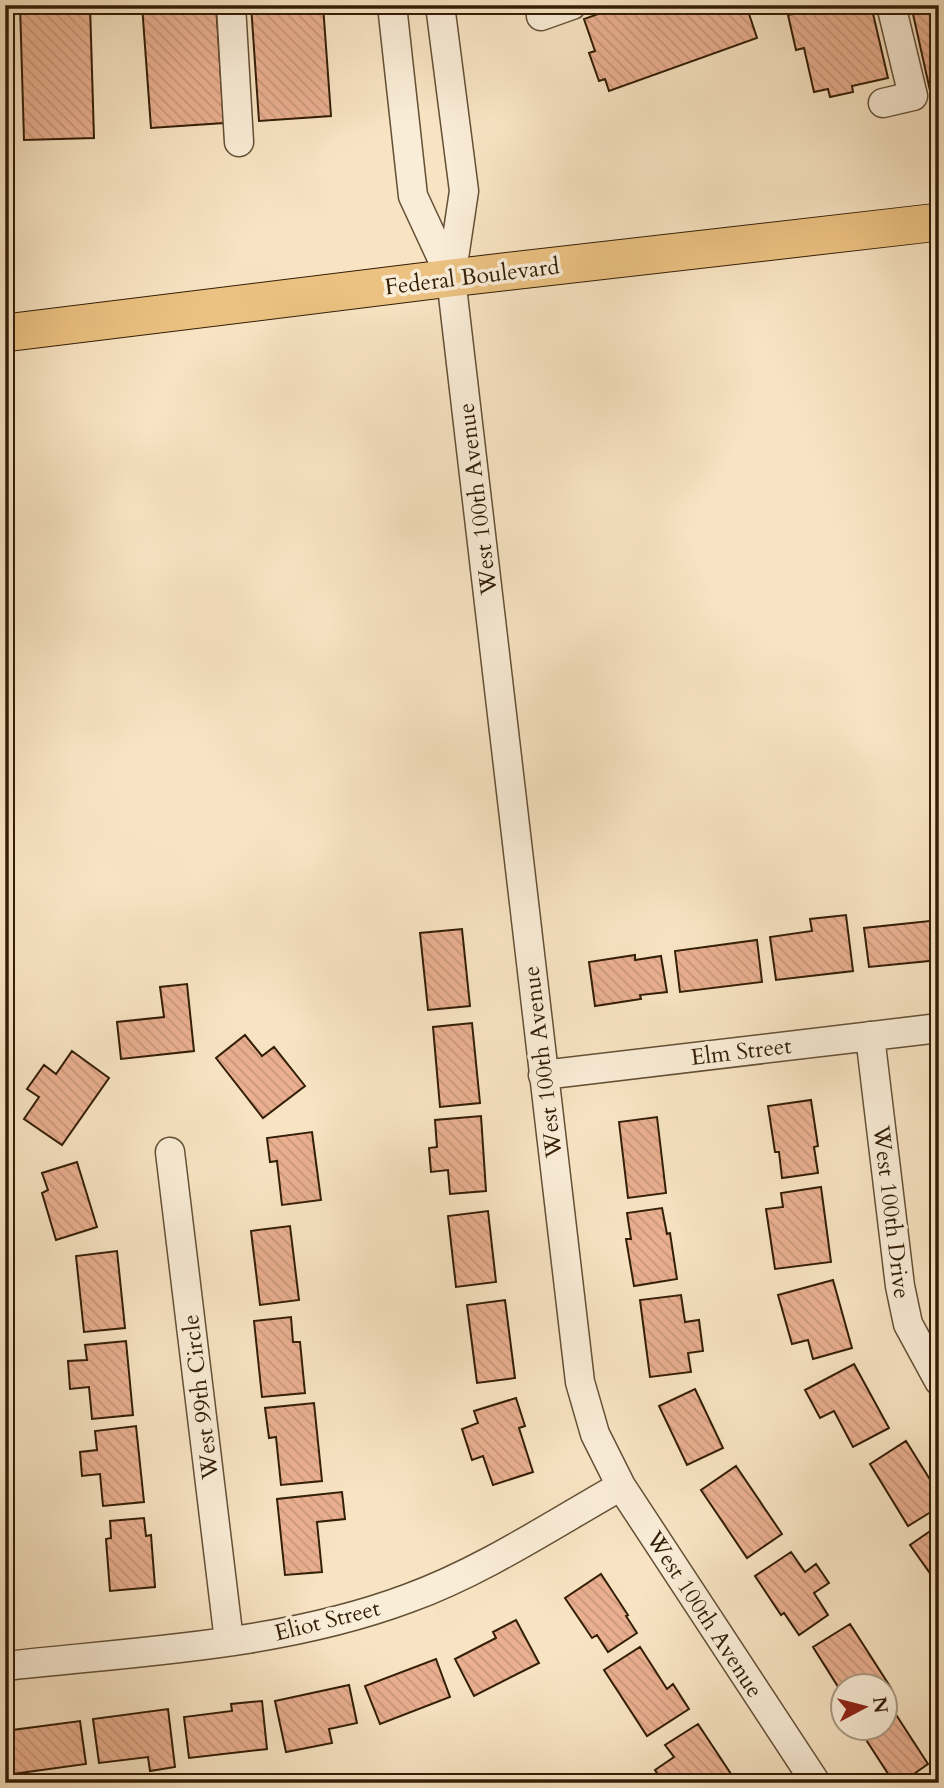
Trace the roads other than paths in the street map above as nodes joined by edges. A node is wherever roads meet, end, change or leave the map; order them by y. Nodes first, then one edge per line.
1 (231, 5) edge
2 (392, 5) edge
3 (440, 5) edge
4 (572, 5) edge
5 (891, 5) edge
6 (541, 16) dead end
7 (883, 103) dead end
8 (239, 142) dead end
9 (939, 222) edge
10 (451, 278) junction
11 (5, 333) edge
12 (939, 1028) edge
13 (870, 1036) junction
14 (543, 1075) junction
15 (170, 1153) dead end
16 (939, 1381) edge
17 (621, 1486) junction
18 (229, 1641) junction
19 (5, 1666) edge
20 (816, 1783) edge

1 - 8 street
2 - 10 street, West 100th Avenue
3 - 10 street, West 100th Avenue
4 - 6 street
5 - 7 street
9 - 10 main road, Federal Boulevard
10 - 11 main road, Federal Boulevard
10 - 14 street, West 100th Avenue
12 - 13 street, Elm Street
13 - 14 street, Elm Street
13 - 16 street, West 100th Drive
14 - 17 street, West 100th Avenue
15 - 18 street, West 99th Circle
17 - 18 street, Eliot Street
17 - 20 street, West 100th Avenue
18 - 19 street, Eliot Street

